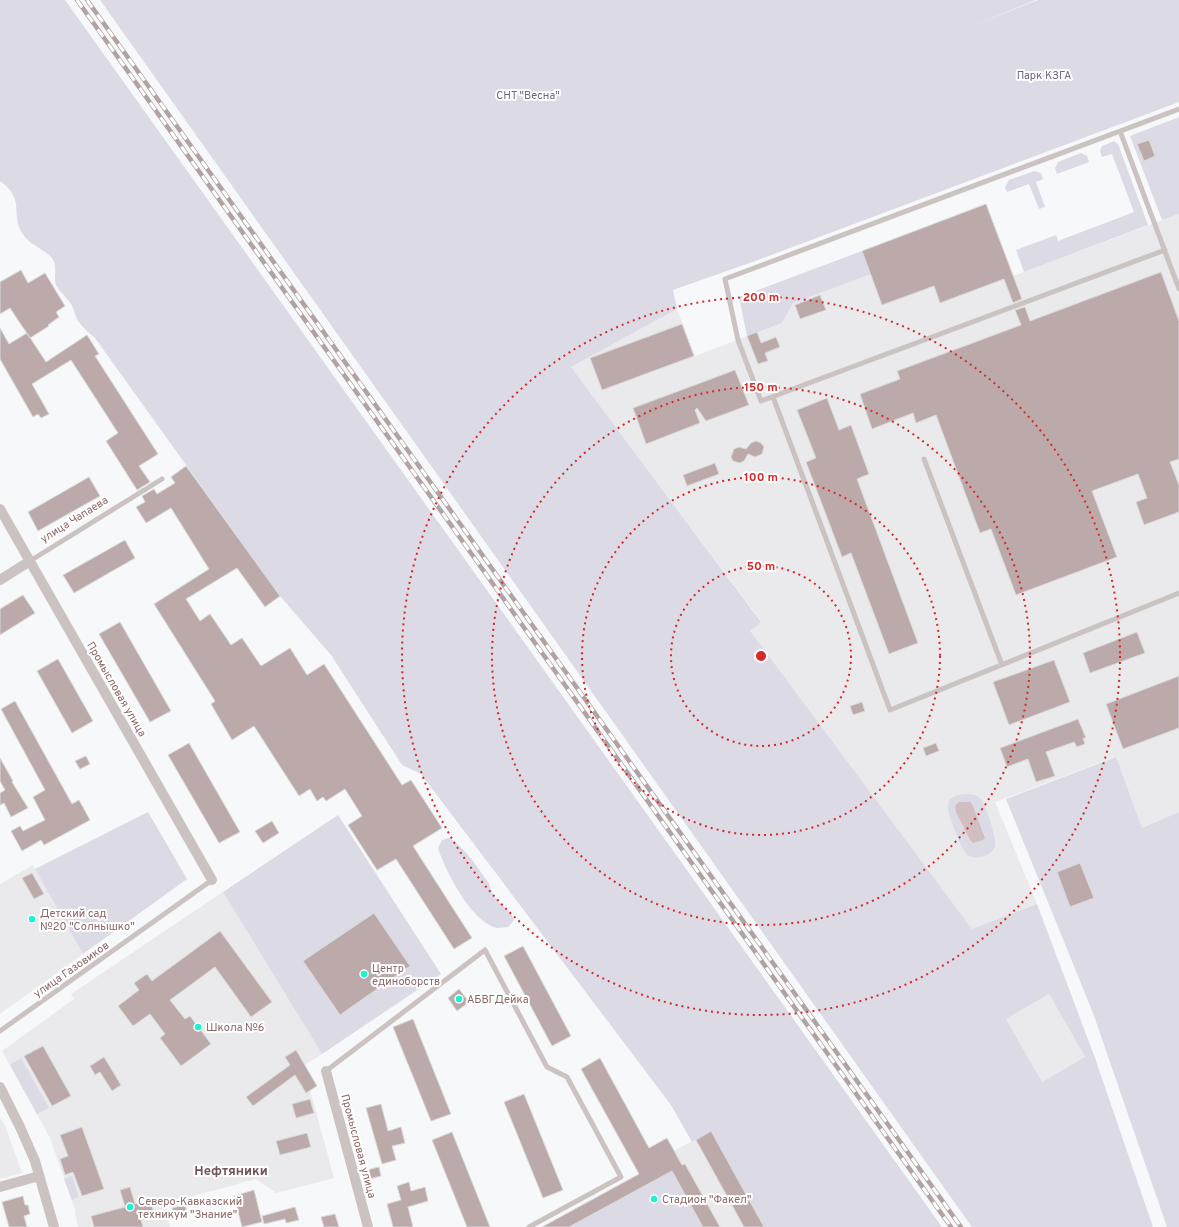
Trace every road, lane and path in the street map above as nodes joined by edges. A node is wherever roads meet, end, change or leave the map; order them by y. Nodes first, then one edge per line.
1 (1179, 109) edge
2 (1120, 131) junction
3 (1165, 250) junction
4 (1179, 289) edge
5 (773, 397) junction
6 (924, 459) dead end
7 (162, 479) dead end
8 (0, 509) edge
9 (30, 561) junction
10 (0, 580) edge
11 (1179, 593) edge
12 (1002, 665) junction
13 (212, 880) joint
14 (0, 1031) edge
15 (326, 1072) joint
16 (0, 1087) edge
17 (40, 1176) junction
18 (0, 1187) edge
19 (54, 1227) edge
20 (368, 1227) edge
21 (530, 1227) edge

1 - 2 lane
2 - 3 lane
2 - 5 lane
3 - 4 lane
3 - 5 lane
5 - 12 lane
6 - 12 lane
7 - 9 lane, улица Чапаева
8 - 9 street, Промысловая улица
9 - 10 street, улица Чапаева
9 - 13 street, Промысловая улица
11 - 12 lane
13 - 14 lane, улица Газовиков
15 - 20 street, Промысловая улица
15 - 21 lane
16 - 17 street
17 - 18 street
17 - 19 street

